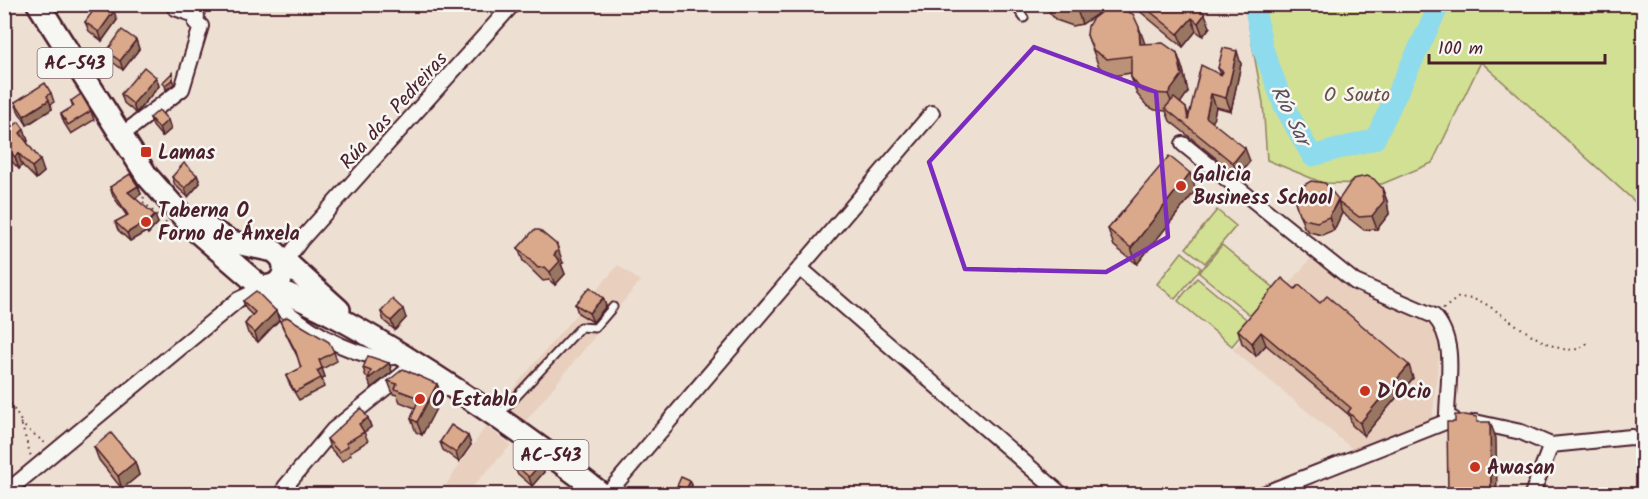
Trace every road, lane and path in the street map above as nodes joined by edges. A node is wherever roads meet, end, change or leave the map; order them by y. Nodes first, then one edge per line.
1 (38, 4) edge
2 (513, 4) edge
3 (1014, 4) edge
4 (175, 8) dead end
5 (1024, 18) dead end
6 (932, 113) dead end
7 (117, 131) junction
8 (1183, 144) dead end
9 (162, 194) junction
10 (301, 240) junction
11 (800, 268) junction
12 (264, 273) junction
13 (613, 307) dead end
14 (1434, 316) junction
15 (1589, 341) dead end
16 (410, 360) junction
17 (4, 394) edge
18 (498, 416) junction
19 (1447, 422) junction
20 (21, 423) junction
21 (1644, 439) edge
22 (1551, 445) junction
23 (55, 452) junction
24 (37, 467) junction
25 (285, 487) dead end
26 (4, 494) edge
27 (604, 495) edge
28 (1061, 495) edge
29 (1263, 495) edge
30 (1532, 495) edge

1 - 7 main road, AC-543
2 - 10 street, Rúa das Pedreiras
3 - 5 lane
4 - 7 street
6 - 11 street
7 - 9 main road, AC-543
8 - 14 street
9 - 12 main road, AC-543
9 - 12 main road, AC-543
10 - 12 street
10 - 12 street, Rúa das Pedreiras
11 - 27 street
11 - 28 street
12 - 16 main road, AC-543
12 - 16 street
12 - 23 street
13 - 18 lane
14 - 15 path
14 - 19 street
16 - 18 main road, AC-543
16 - 25 street
17 - 20 path
18 - 27 main road, AC-543
19 - 22 street
19 - 29 street
20 - 23 path
20 - 24 path
21 - 22 street
22 - 30 street
23 - 24 street
24 - 26 street

